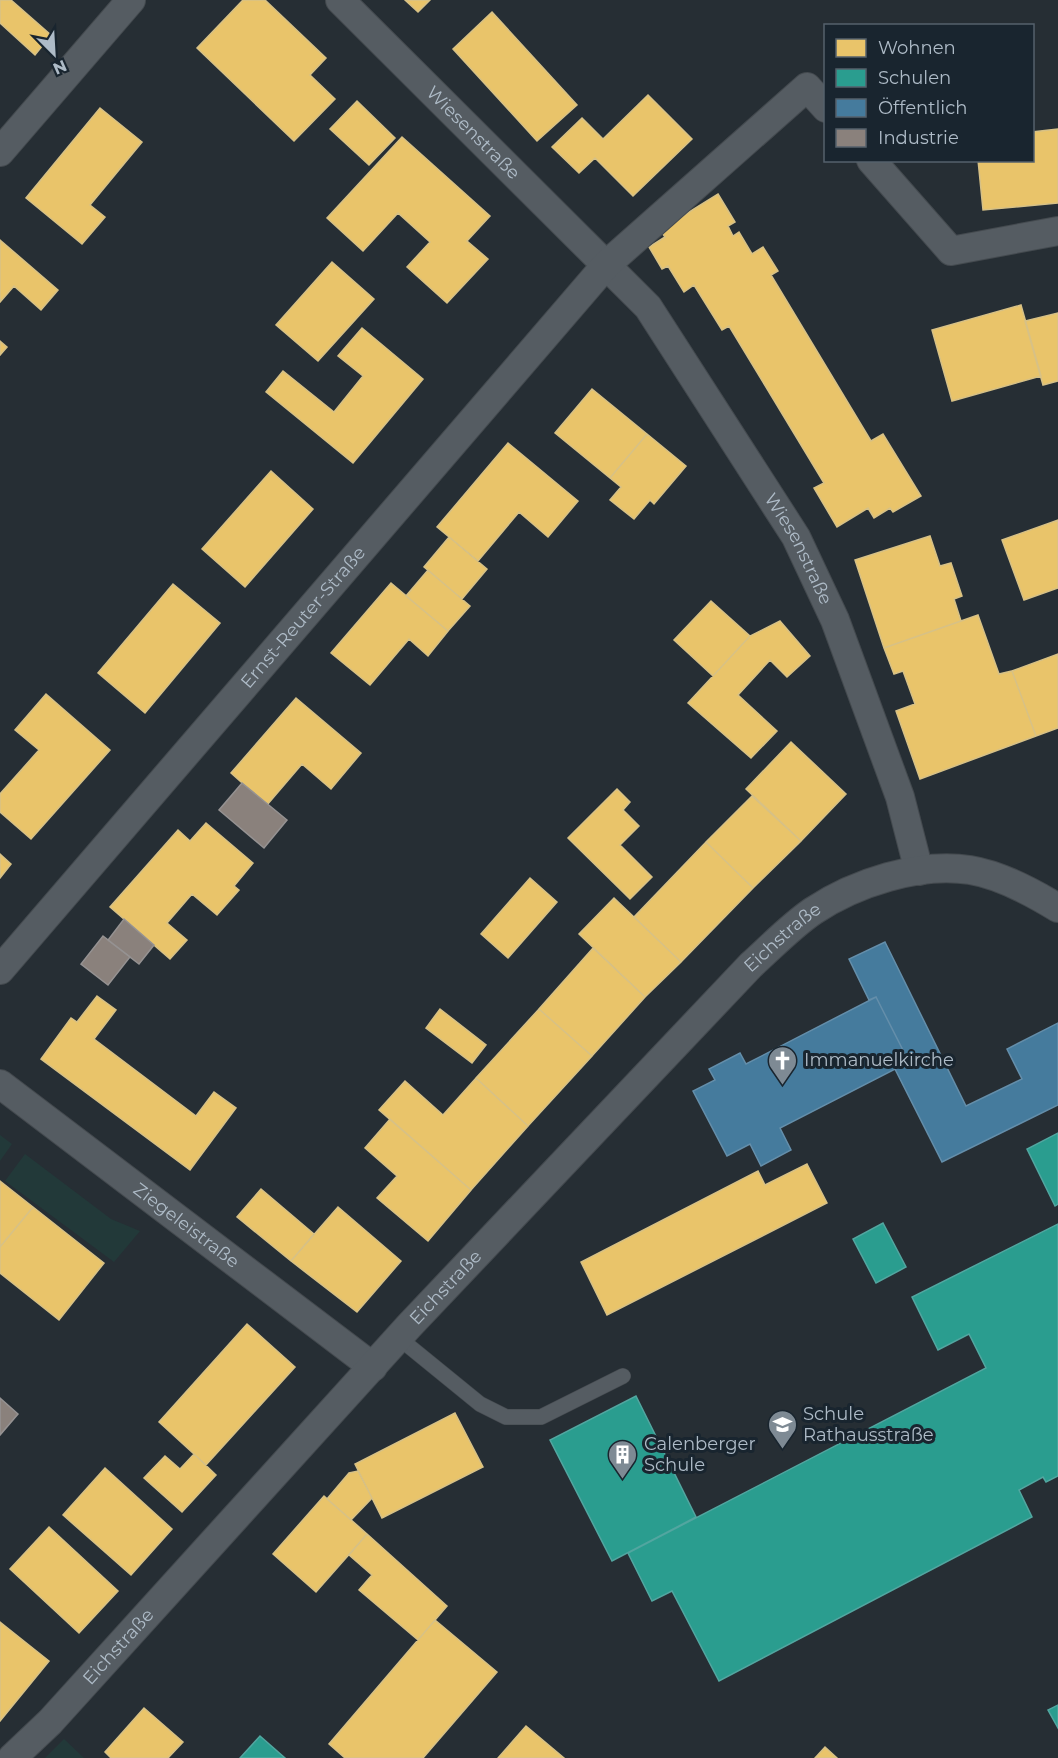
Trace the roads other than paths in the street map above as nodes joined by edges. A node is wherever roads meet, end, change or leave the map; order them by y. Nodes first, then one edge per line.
1 (131, 0) edge
2 (340, 0) edge
3 (824, 107) edge
4 (0, 152) edge
5 (873, 162) edge
6 (1058, 231) edge
7 (606, 265) junction
8 (919, 871) junction
9 (1058, 908) edge
10 (0, 970) edge
11 (0, 1084) edge
12 (399, 1338) junction
13 (373, 1366) junction
14 (623, 1376) dead end
15 (12, 1758) edge

1 - 4 street
2 - 7 street, Wiesenstraße
3 - 7 street
5 - 6 street
7 - 8 street, Wiesenstraße
7 - 10 street, Ernst-Reuter-Straße
8 - 9 street, Eichstraße
8 - 12 street, Eichstraße
11 - 13 street, Ziegeleistraße
12 - 13 street, Eichstraße
12 - 14 lane
13 - 15 street, Eichstraße

